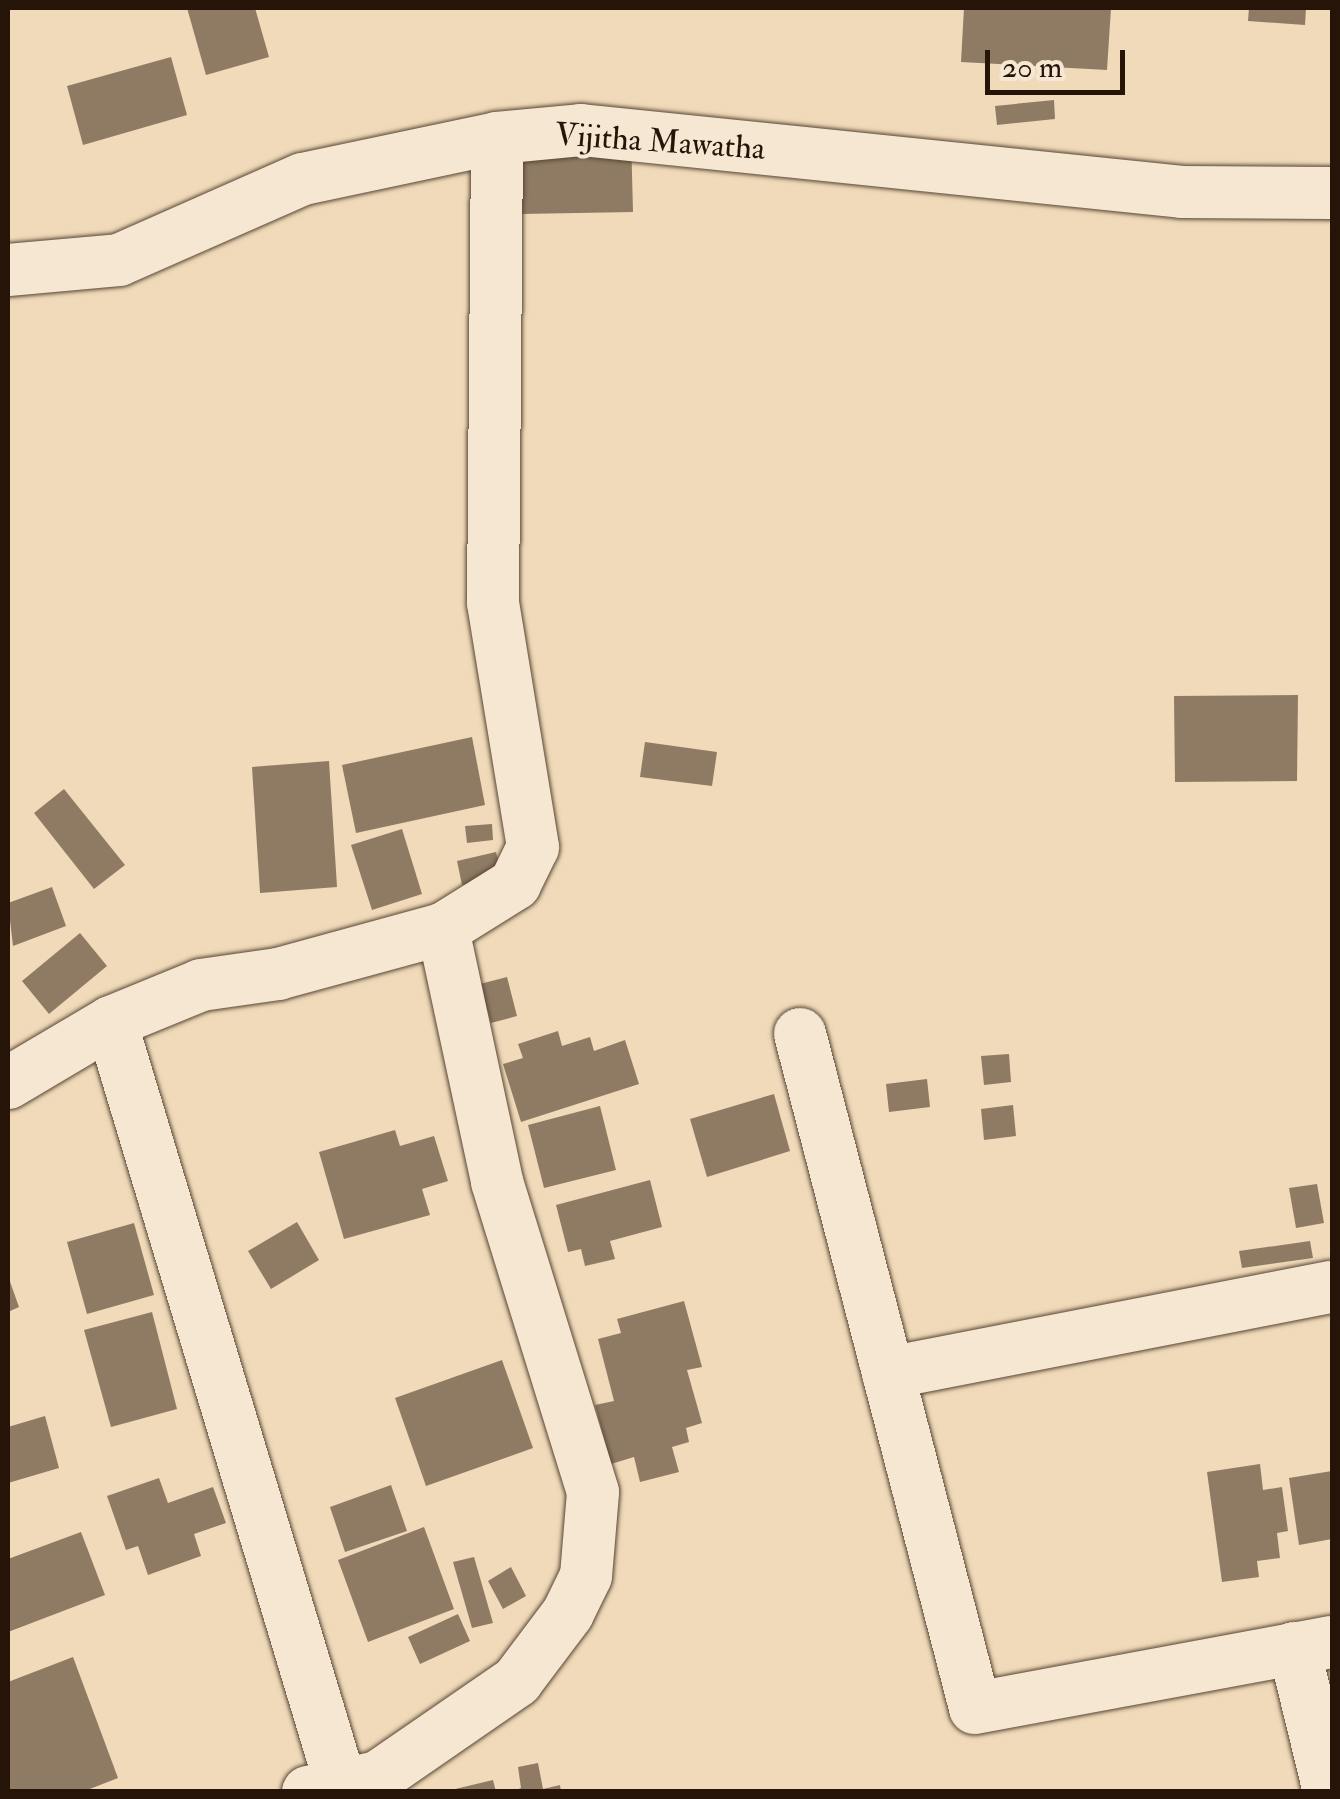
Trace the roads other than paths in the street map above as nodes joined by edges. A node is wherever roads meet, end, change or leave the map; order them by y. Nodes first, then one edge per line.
1 (497, 138) junction
2 (1332, 193) edge
3 (8, 270) edge
4 (443, 928) junction
5 (111, 1022) junction
6 (800, 1034) dead end
7 (8, 1082) edge
8 (1332, 1287) edge
9 (888, 1374) junction
10 (1313, 1645) edge
11 (324, 1788) edge
12 (1328, 1792) edge

1 - 2 street, Vijitha Mawatha
1 - 3 street, Vijitha Mawatha
1 - 4 street
4 - 5 street
4 - 11 street
5 - 7 street
5 - 11 street
6 - 9 street
8 - 9 street
9 - 10 street
10 - 12 street

